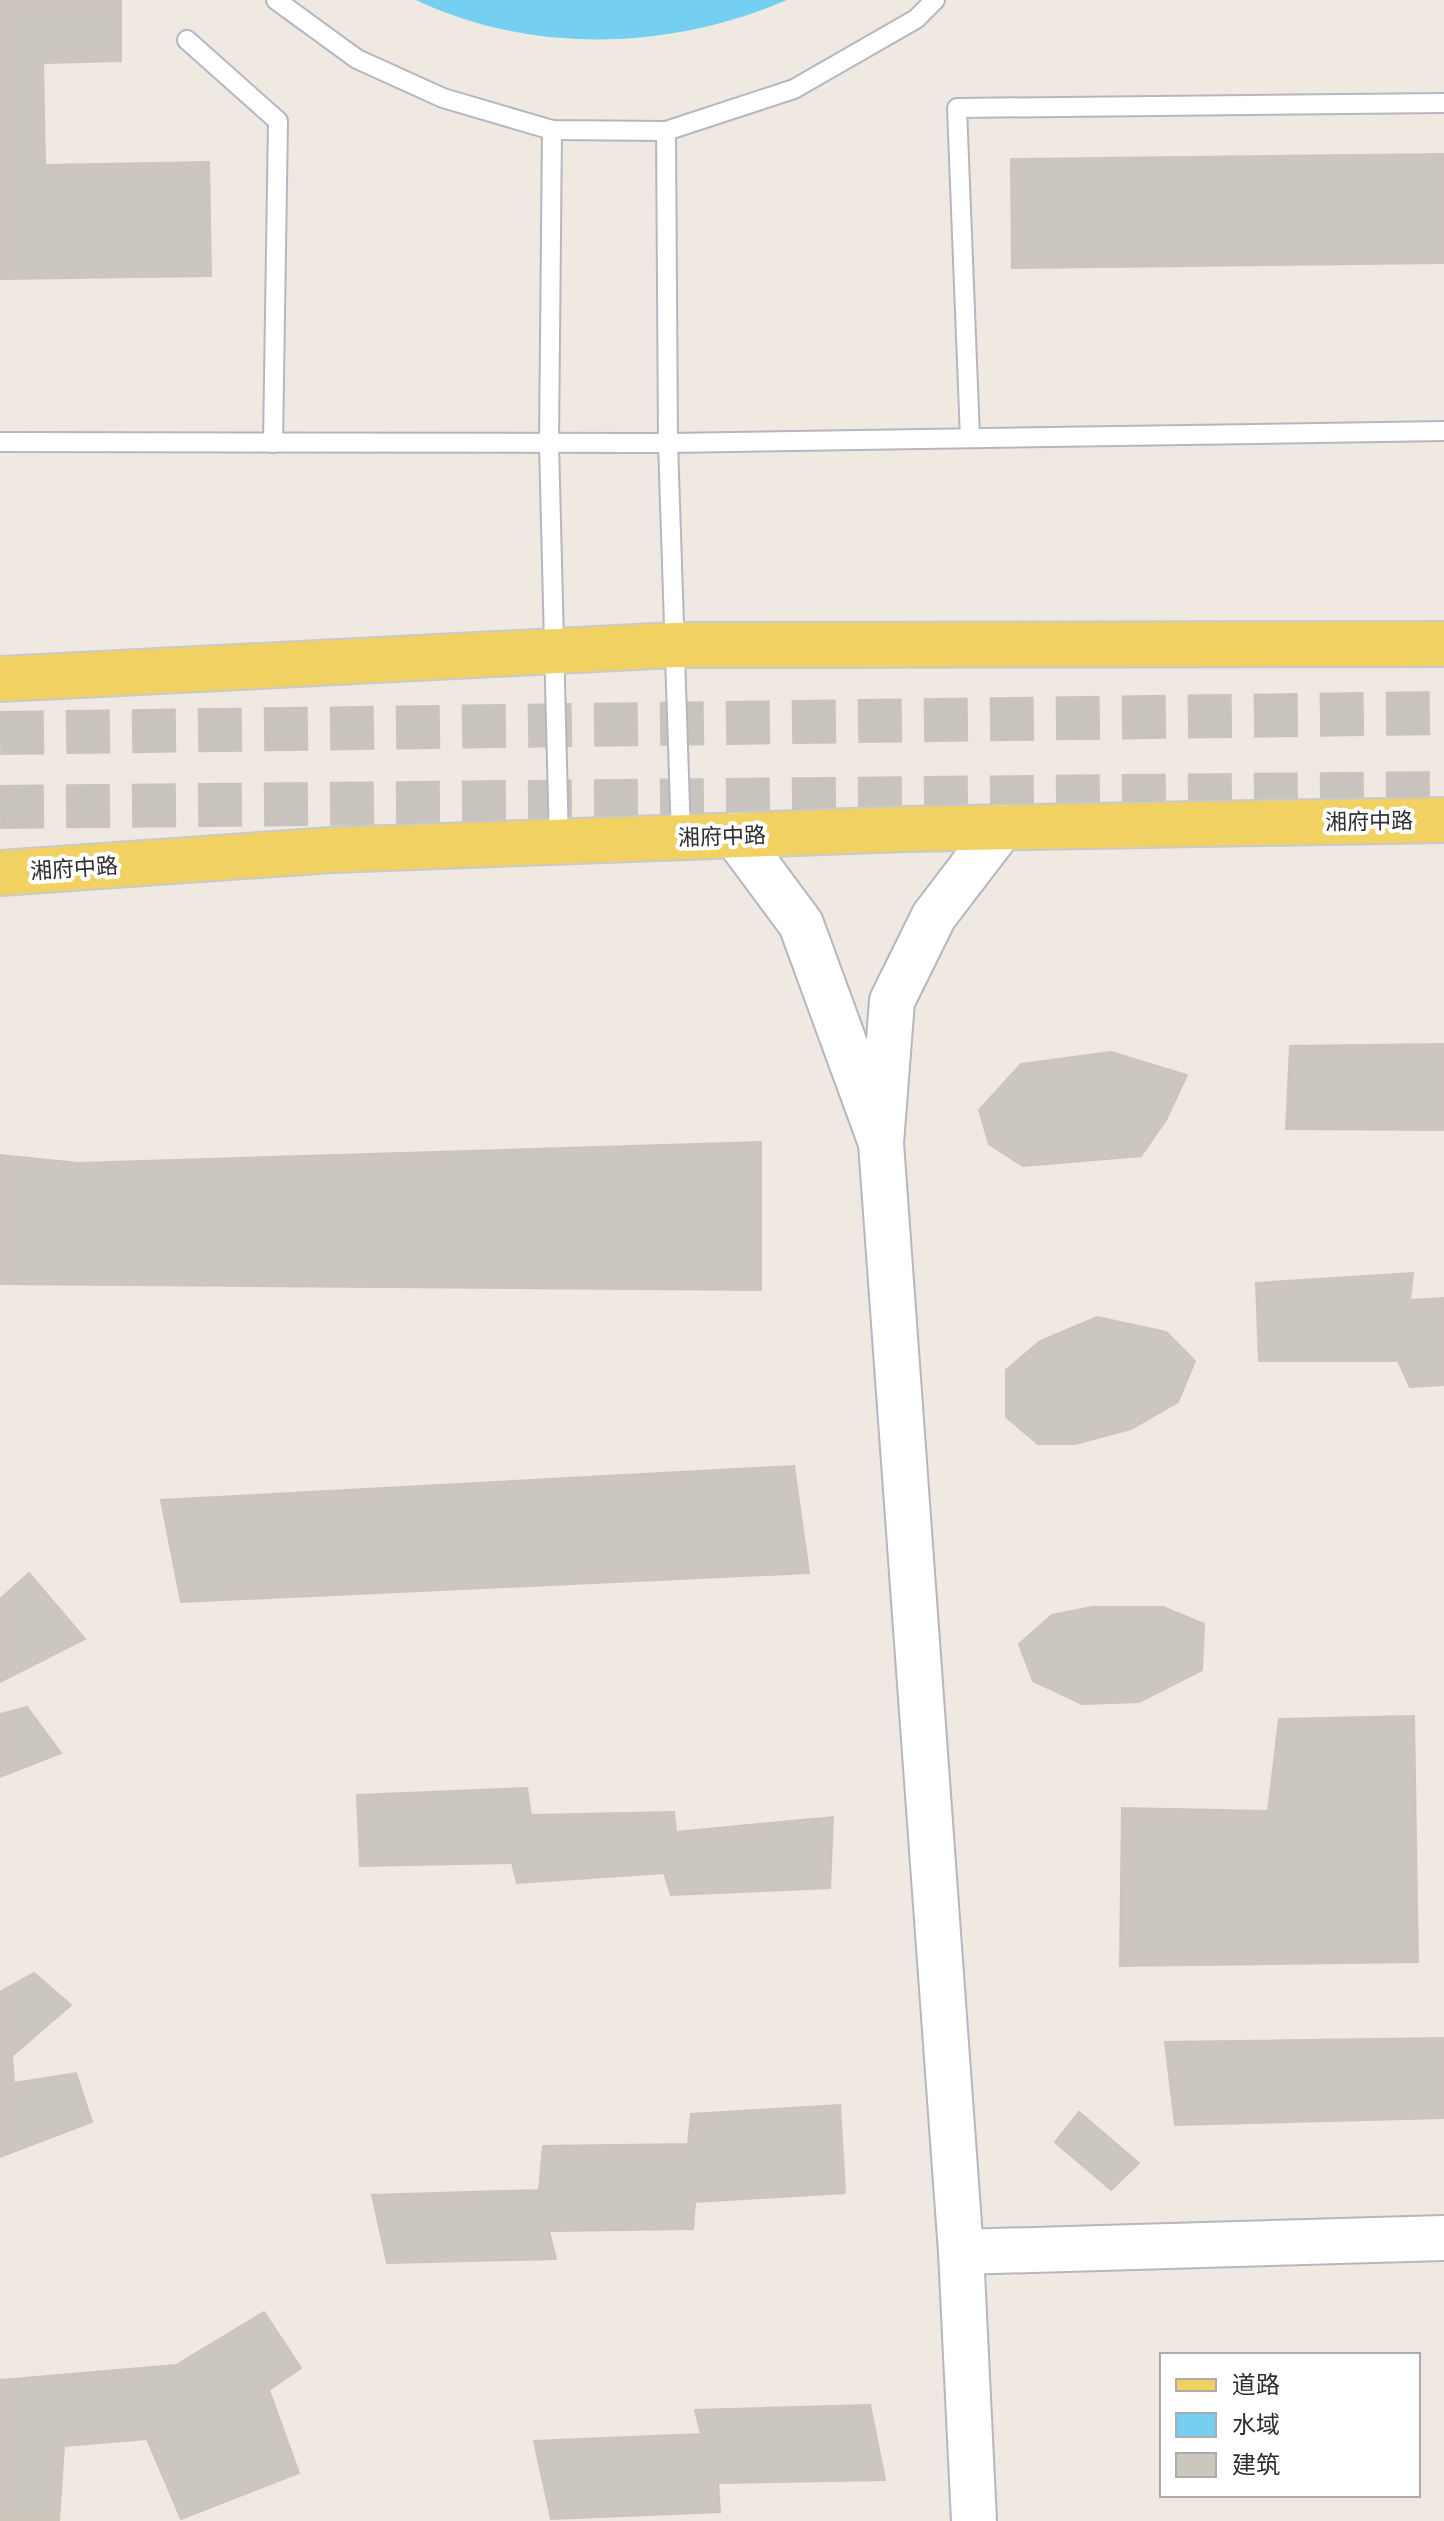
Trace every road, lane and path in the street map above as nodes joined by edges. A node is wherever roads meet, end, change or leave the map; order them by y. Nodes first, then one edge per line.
1 (276, 0) edge
2 (935, 0) edge
3 (187, 40) dead end
4 (1444, 103) edge
5 (552, 130) junction
6 (666, 131) junction
7 (1444, 431) edge
8 (970, 438) junction
9 (0, 442) edge
10 (273, 443) junction
11 (549, 443) junction
12 (668, 443) junction
13 (1444, 644) edge
14 (675, 645) junction
15 (554, 649) junction
16 (0, 679) edge
17 (1444, 820) edge
18 (1002, 827) junction
19 (735, 835) junction
20 (681, 837) junction
21 (559, 842) junction
22 (0, 873) edge
23 (881, 1143) junction
24 (1444, 2238) edge
25 (961, 2252) junction
26 (974, 2521) edge

1 - 5 lane
2 - 6 lane
3 - 10 lane
4 - 8 lane
5 - 6 lane
5 - 11 lane
6 - 12 lane
7 - 8 lane
8 - 12 lane
9 - 10 lane
10 - 11 lane
11 - 12 lane
11 - 15 lane
12 - 14 lane
13 - 14 main road
14 - 15 main road
14 - 20 lane
15 - 16 main road
15 - 21 lane
17 - 18 main road, 湘府中路
18 - 19 main road, 湘府中路
18 - 23 street
19 - 20 main road, 湘府中路
19 - 23 street
20 - 21 main road, 湘府中路
21 - 22 main road, 湘府中路
23 - 25 street
24 - 25 street
25 - 26 street

